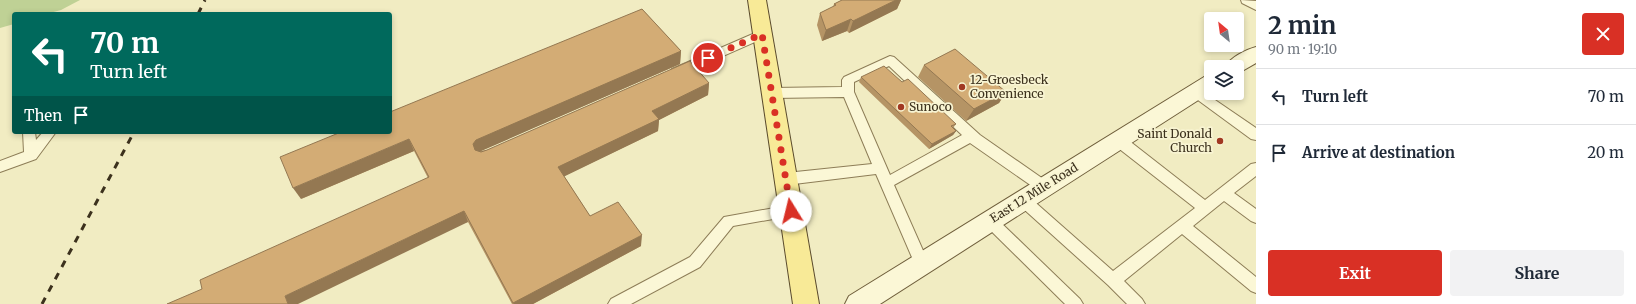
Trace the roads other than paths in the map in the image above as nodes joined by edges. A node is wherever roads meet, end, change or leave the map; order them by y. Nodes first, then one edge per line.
1 (757, 0) edge
2 (1246, 0) edge
3 (1256, 6) edge
4 (762, 34) junction
5 (1256, 54) edge
6 (1244, 61) edge
7 (663, 78) edge
8 (1203, 87) edge
9 (848, 92) junction
10 (772, 93) junction
11 (29, 134) edge
12 (48, 134) edge
13 (1256, 135) edge
14 (971, 136) junction
15 (1118, 140) junction
16 (31, 155) junction
17 (0, 167) edge
18 (880, 168) junction
19 (1256, 168) edge
20 (786, 179) junction
21 (887, 183) junction
22 (1044, 187) junction
23 (1224, 193) junction
24 (1023, 200) junction
25 (1205, 208) junction
26 (791, 211) junction
27 (1256, 217) edge
28 (990, 221) junction
29 (1182, 225) junction
30 (922, 264) junction
31 (1113, 280) junction
32 (1256, 286) edge
33 (616, 304) edge
34 (806, 304) edge
35 (858, 304) edge
36 (1075, 304) edge
37 (1137, 304) edge

1 - 4 main road
2 - 3 lane
4 - 7 lane
4 - 10 main road
5 - 6 main road
8 - 13 lane
8 - 15 main road, East 12 Mile Road
9 - 10 lane
9 - 14 lane
9 - 18 lane
10 - 20 main road
11 - 16 lane
12 - 16 lane
14 - 21 lane
14 - 22 lane
15 - 22 main road, East 12 Mile Road
15 - 25 lane
16 - 17 lane
18 - 20 lane
18 - 21 lane
19 - 23 lane
20 - 26 main road
21 - 30 lane
22 - 24 main road, East 12 Mile Road
23 - 25 lane
23 - 27 lane
24 - 28 main road, East 12 Mile Road
24 - 31 lane
25 - 29 lane
26 - 33 lane
26 - 34 main road
28 - 30 main road, East 12 Mile Road
28 - 36 lane
29 - 31 lane
29 - 32 lane
30 - 35 main road, East 12 Mile Road
31 - 37 lane

